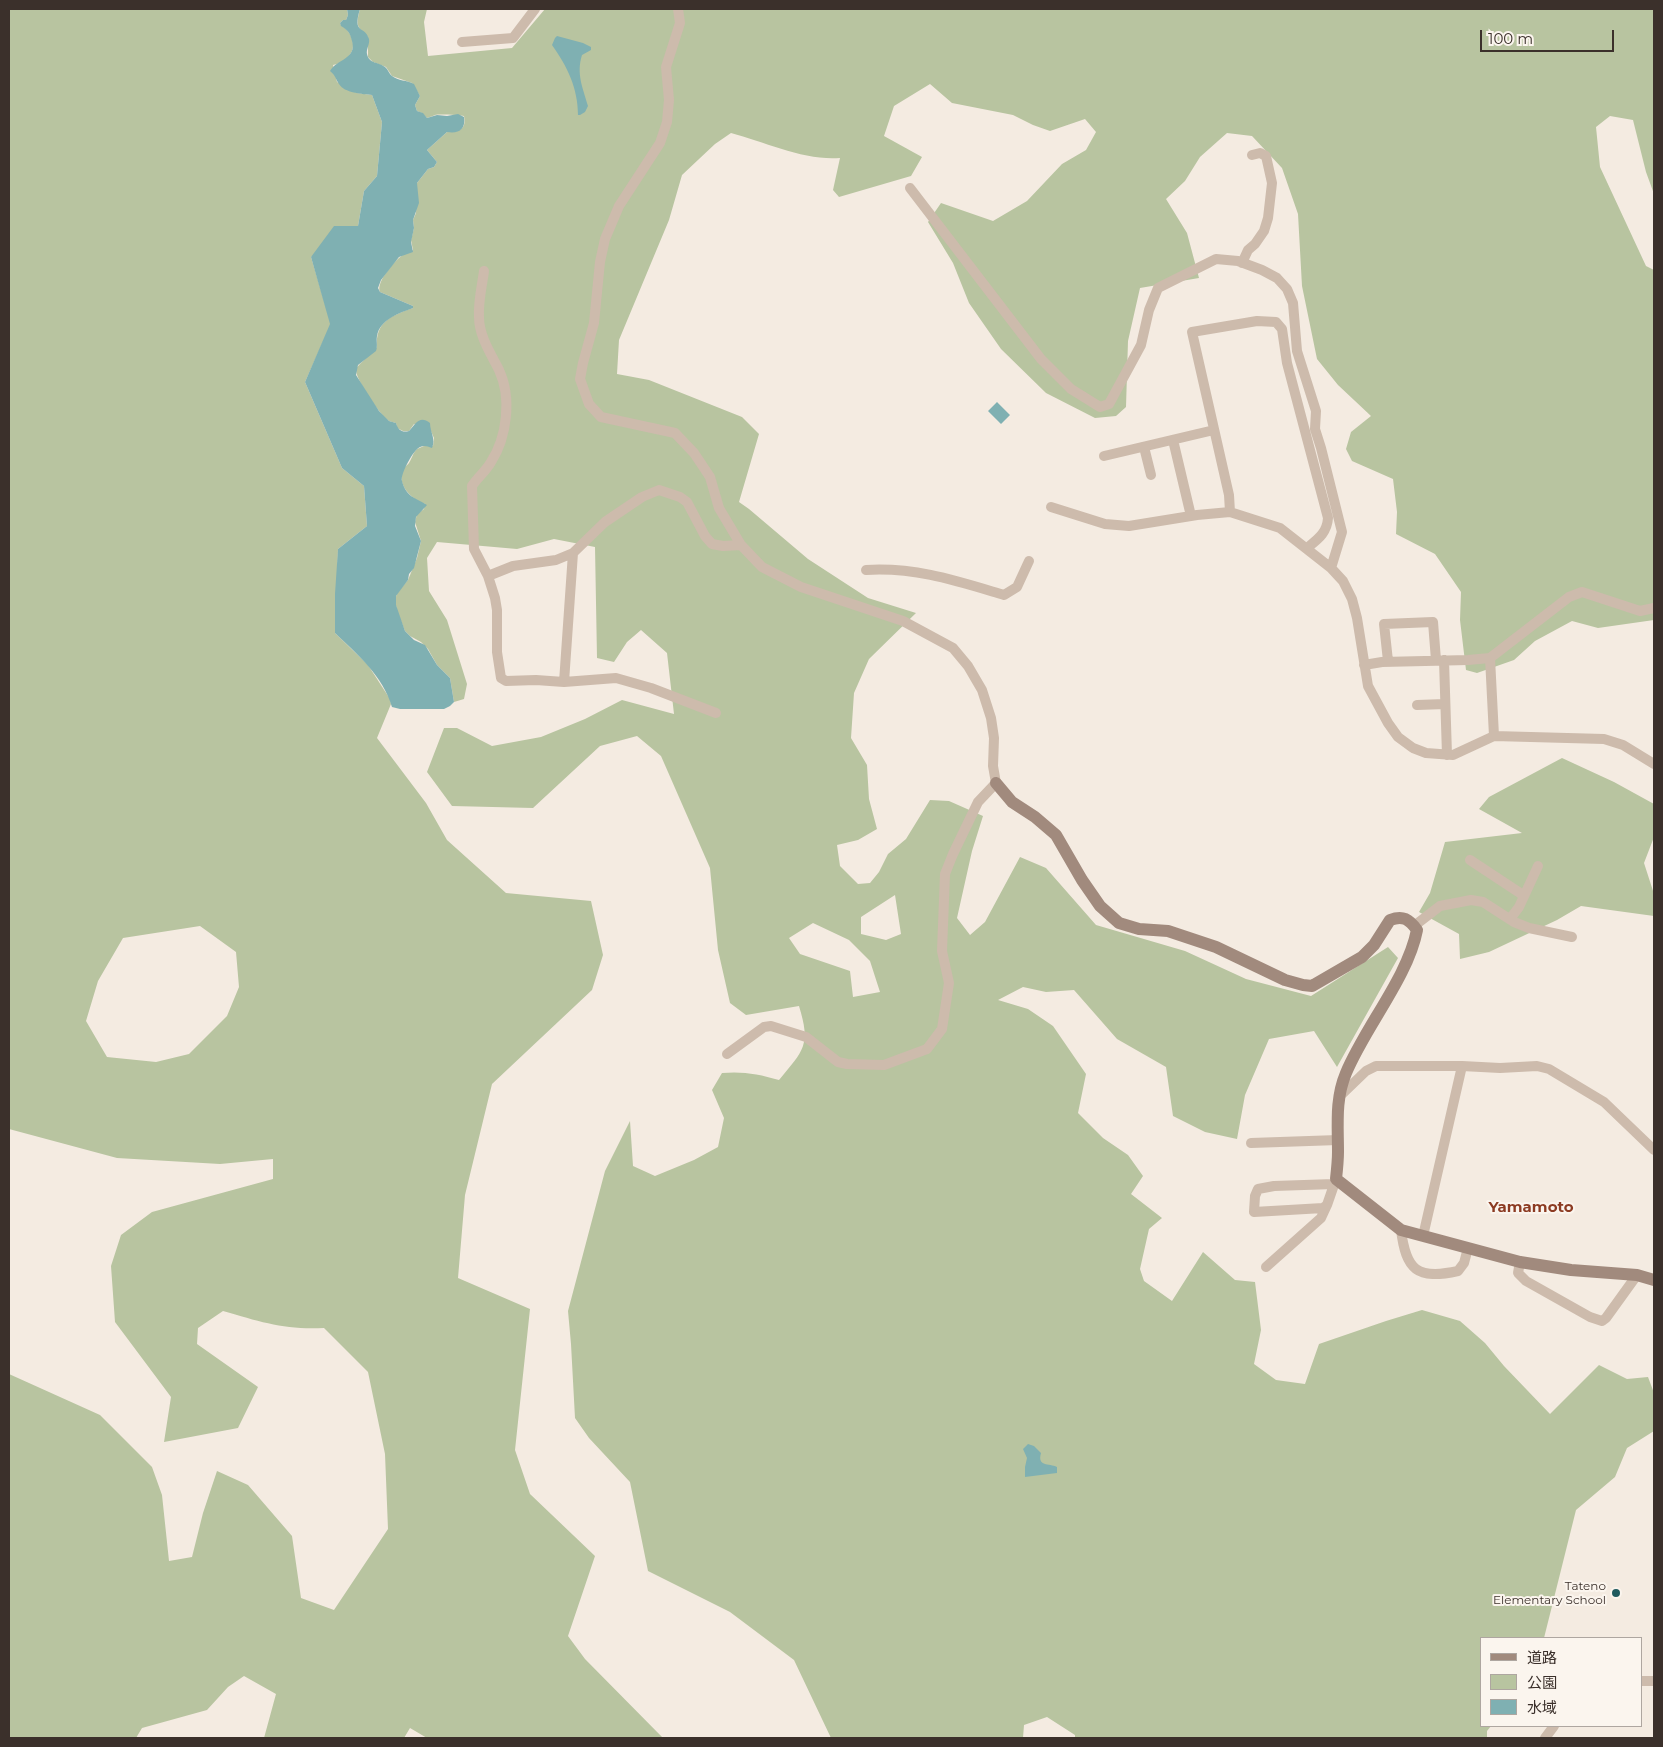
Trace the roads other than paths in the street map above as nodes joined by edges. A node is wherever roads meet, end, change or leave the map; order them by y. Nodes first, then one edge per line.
1 (534, 9) edge
2 (678, 9) edge
3 (462, 42) dead end
4 (1252, 155) dead end
5 (910, 188) dead end
6 (1242, 263) junction
7 (484, 271) dead end
8 (1214, 430) junction
9 (1173, 440) junction
10 (1144, 447) junction
11 (1104, 456) dead end
12 (1151, 475) dead end
13 (1051, 507) dead end
14 (1230, 512) junction
15 (1191, 516) junction
16 (741, 545) junction
17 (1307, 548) junction
18 (573, 553) junction
19 (1029, 561) dead end
20 (1331, 568) junction
21 (866, 570) dead end
22 (488, 576) junction
23 (1654, 608) edge
24 (1490, 658) junction
25 (1440, 660) junction
26 (1388, 662) junction
27 (1364, 665) junction
28 (564, 682) junction
29 (1445, 704) junction
30 (1417, 705) dead end
31 (716, 712) dead end
32 (1494, 736) junction
33 (1447, 755) junction
34 (1654, 764) edge
35 (996, 783) junction
36 (1470, 860) dead end
37 (1538, 866) dead end
38 (1523, 895) junction
39 (1510, 920) junction
40 (1414, 926) junction
41 (1572, 937) dead end
42 (727, 1054) dead end
43 (1462, 1066) junction
44 (1339, 1098) junction
45 (1338, 1140) junction
46 (1251, 1143) dead end
47 (1654, 1150) edge
48 (1335, 1182) junction
49 (1327, 1205) junction
50 (1401, 1230) junction
51 (1423, 1236) junction
52 (1468, 1248) junction
53 (1520, 1262) junction
54 (1266, 1267) dead end
55 (1637, 1275) junction
56 (1654, 1280) edge
57 (1553, 1727) edge
58 (1545, 1738) edge

1 - 3 street
2 - 16 street
4 - 6 street
5 - 6 street
6 - 20 street
7 - 22 street
8 - 9 street
8 - 14 street
8 - 17 street
9 - 10 street
9 - 15 street
10 - 11 street
10 - 12 street
13 - 15 street
14 - 15 street
14 - 17 street
16 - 18 street
16 - 35 street
17 - 20 street
18 - 22 street
18 - 28 street
19 - 21 street
20 - 27 street
22 - 28 street
23 - 24 street
24 - 25 street
24 - 32 street
25 - 26 street
25 - 26 street
25 - 29 street
26 - 27 street
27 - 33 street
28 - 31 street
29 - 30 street
29 - 33 street
32 - 33 street
32 - 34 street
35 - 40 street
35 - 42 street
36 - 38 street
37 - 38 street
38 - 39 street
39 - 40 street
39 - 41 street
40 - 44 street
43 - 44 street
43 - 47 street
43 - 51 street
44 - 45 street
45 - 46 street
45 - 48 street
48 - 49 street
48 - 49 street
48 - 50 street
49 - 54 street
50 - 51 street
50 - 52 street
51 - 52 street
52 - 53 street
53 - 55 street
53 - 55 street
55 - 56 street
57 - 58 street

